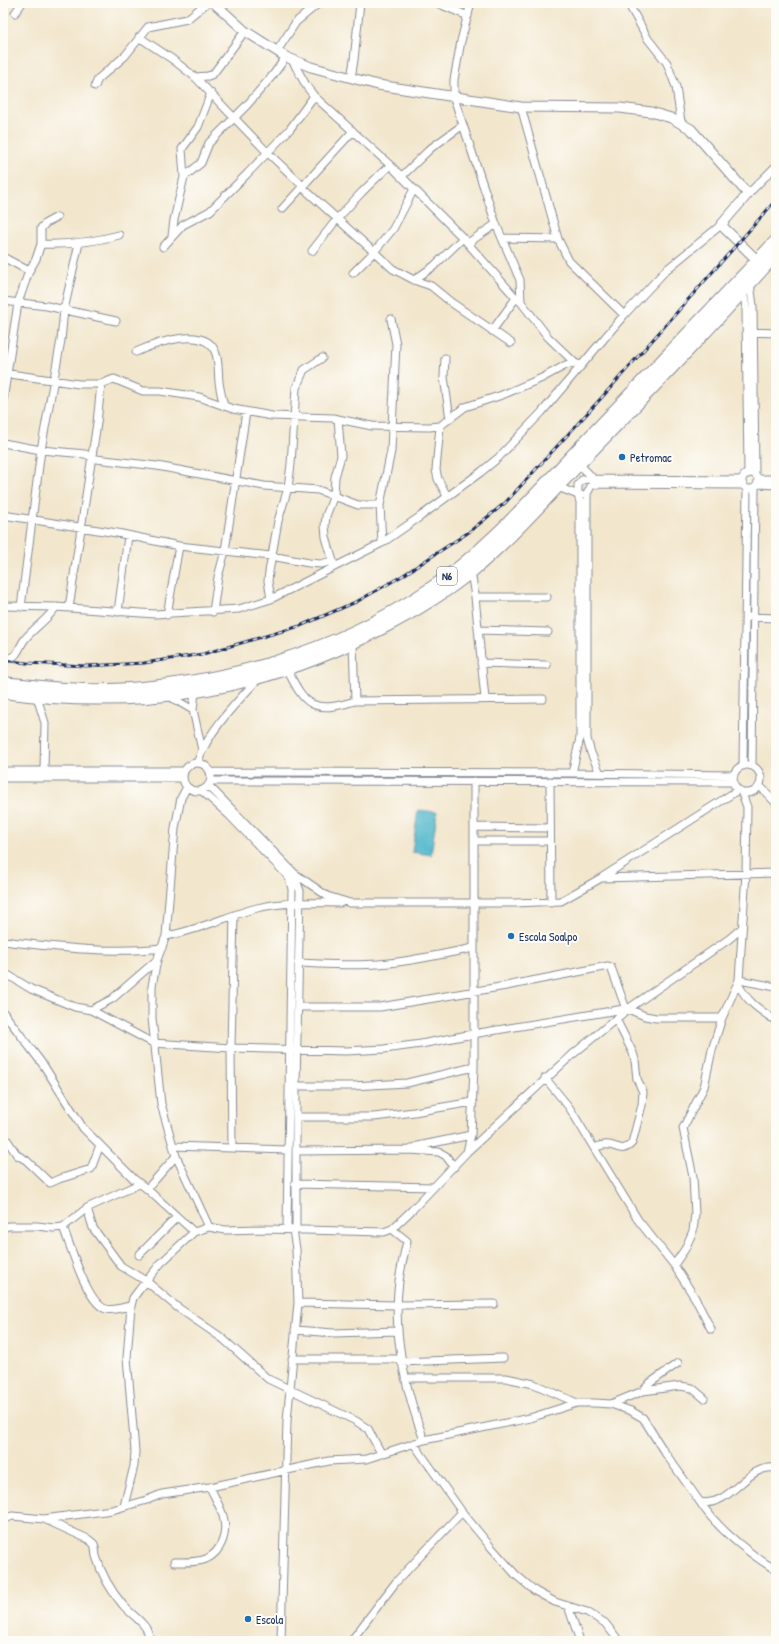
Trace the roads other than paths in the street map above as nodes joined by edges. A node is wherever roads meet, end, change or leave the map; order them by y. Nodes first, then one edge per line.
1 (22, 3) edge
2 (207, 3) edge
3 (214, 3) edge
4 (319, 3) edge
5 (360, 3) edge
6 (437, 3) edge
7 (471, 3) edge
8 (628, 3) edge
9 (15, 13) dead end
10 (468, 16) junction
11 (245, 31) junction
12 (139, 38) junction
13 (277, 51) junction
14 (289, 58) junction
15 (195, 76) junction
16 (351, 78) junction
17 (95, 86) dead end
18 (211, 93) junction
19 (314, 96) junction
20 (454, 98) junction
21 (521, 107) junction
22 (233, 118) junction
23 (681, 122) junction
24 (464, 126) junction
25 (353, 131) junction
26 (267, 152) junction
27 (390, 165) junction
28 (776, 166) edge
29 (184, 177) junction
30 (401, 177) junction
31 (302, 187) junction
32 (414, 189) junction
33 (748, 194) junction
34 (282, 209) dead end
35 (57, 217) dead end
36 (337, 219) junction
37 (496, 224) junction
38 (720, 224) junction
39 (119, 236) dead end
40 (172, 236) junction
41 (502, 238) junction
42 (558, 239) junction
43 (465, 240) junction
44 (776, 241) edge
45 (79, 243) junction
46 (41, 244) junction
47 (163, 247) dead end
48 (312, 251) dead end
49 (374, 252) junction
50 (776, 254) edge
51 (3, 258) edge
52 (761, 264) junction
53 (29, 271) junction
54 (353, 273) dead end
55 (414, 280) junction
56 (747, 287) junction
57 (518, 300) junction
58 (3, 301) edge
59 (18, 303) junction
60 (64, 310) junction
61 (624, 316) junction
62 (391, 319) dead end
63 (116, 322) dead end
64 (492, 331) junction
65 (750, 332) junction
66 (776, 333) edge
67 (512, 344) dead end
68 (136, 352) dead end
69 (322, 358) dead end
70 (446, 358) dead end
71 (578, 364) junction
72 (5, 373) edge
73 (54, 379) junction
74 (101, 384) junction
75 (3, 400) edge
76 (224, 406) junction
77 (246, 412) junction
78 (294, 418) junction
79 (338, 419) junction
80 (450, 419) junction
81 (391, 426) junction
82 (440, 426) junction
83 (3, 443) edge
84 (42, 450) junction
85 (91, 457) junction
86 (579, 464) junction
87 (776, 478) edge
88 (755, 480) junction
89 (236, 481) junction
90 (592, 483) junction
91 (744, 484) junction
92 (776, 485) edge
93 (558, 487) junction
94 (288, 488) junction
95 (587, 494) junction
96 (334, 495) junction
97 (578, 495) junction
98 (448, 496) junction
99 (380, 505) junction
100 (3, 515) edge
101 (32, 520) junction
102 (82, 528) junction
103 (128, 536) junction
104 (382, 543) junction
105 (179, 546) junction
106 (225, 551) junction
107 (271, 556) junction
108 (333, 565) junction
109 (471, 571) junction
110 (475, 597) junction
111 (547, 597) dead end
112 (271, 598) junction
113 (3, 606) edge
114 (21, 606) junction
115 (56, 607) junction
116 (68, 608) junction
117 (118, 612) junction
118 (213, 612) junction
119 (167, 615) junction
120 (746, 617) junction
121 (754, 618) junction
122 (776, 618) edge
123 (478, 630) junction
124 (548, 632) dead end
125 (353, 643) junction
126 (9, 658) dead end
127 (482, 663) junction
128 (547, 665) dead end
129 (286, 669) junction
130 (260, 678) junction
131 (3, 683) edge
132 (237, 684) junction
133 (3, 692) edge
134 (195, 692) junction
135 (37, 696) junction
136 (169, 696) junction
137 (584, 697) junction
138 (485, 699) junction
139 (544, 699) dead end
140 (238, 700) junction
141 (355, 701) junction
142 (193, 710) junction
143 (202, 750) junction
144 (197, 763) junction
145 (743, 766) junction
146 (752, 766) junction
147 (44, 771) junction
148 (3, 772) edge
149 (211, 772) junction
150 (572, 773) junction
151 (600, 773) junction
152 (183, 775) junction
153 (3, 778) edge
154 (734, 778) junction
155 (474, 781) junction
156 (550, 781) junction
157 (210, 783) junction
158 (187, 787) junction
159 (758, 788) junction
160 (739, 790) junction
161 (202, 791) junction
162 (776, 803) edge
163 (747, 807) junction
164 (474, 827) junction
165 (550, 828) junction
166 (475, 841) junction
167 (550, 841) junction
168 (294, 873) junction
169 (746, 873) junction
170 (776, 873) edge
171 (601, 878) junction
172 (474, 902) junction
173 (550, 902) junction
174 (296, 903) junction
175 (350, 903) junction
176 (234, 915) junction
177 (742, 928) junction
178 (166, 936) junction
179 (3, 941) edge
180 (295, 945) junction
181 (162, 948) junction
182 (474, 948) junction
183 (157, 960) junction
184 (298, 963) junction
185 (3, 972) edge
186 (295, 974) junction
187 (738, 982) junction
188 (776, 987) edge
189 (290, 990) junction
190 (298, 990) junction
191 (474, 992) junction
192 (298, 1007) junction
193 (628, 1009) junction
194 (90, 1010) junction
195 (3, 1012) edge
196 (722, 1018) junction
197 (294, 1019) junction
198 (616, 1019) junction
199 (776, 1021) edge
200 (473, 1034) junction
201 (153, 1043) junction
202 (231, 1048) junction
203 (294, 1050) junction
204 (293, 1061) junction
205 (474, 1067) junction
206 (546, 1078) junction
207 (296, 1086) junction
208 (473, 1102) junction
209 (292, 1103) junction
210 (296, 1117) junction
211 (292, 1133) junction
212 (3, 1134) edge
213 (471, 1135) junction
214 (100, 1145) junction
215 (173, 1146) junction
216 (232, 1148) junction
217 (594, 1148) junction
218 (292, 1150) junction
219 (410, 1150) junction
220 (467, 1152) junction
221 (176, 1156) junction
222 (296, 1165) junction
223 (288, 1166) junction
224 (454, 1167) junction
225 (139, 1184) junction
226 (295, 1184) junction
227 (434, 1187) junction
228 (147, 1189) junction
229 (287, 1198) junction
230 (296, 1198) junction
231 (87, 1208) junction
232 (177, 1217) junction
233 (64, 1226) junction
234 (210, 1227) junction
235 (3, 1228) edge
236 (292, 1229) junction
237 (392, 1229) junction
238 (194, 1232) junction
239 (139, 1255) dead end
240 (674, 1266) junction
241 (146, 1281) junction
242 (298, 1303) junction
243 (494, 1304) dead end
244 (398, 1305) junction
245 (131, 1306) junction
246 (711, 1329) dead end
247 (295, 1330) junction
248 (397, 1331) junction
249 (503, 1358) dead end
250 (292, 1359) junction
251 (401, 1360) junction
252 (678, 1363) dead end
253 (405, 1378) junction
254 (290, 1390) junction
255 (643, 1391) junction
256 (704, 1398) dead end
257 (577, 1403) junction
258 (611, 1404) junction
259 (424, 1440) junction
260 (414, 1444) junction
261 (381, 1453) junction
262 (776, 1468) edge
263 (287, 1471) junction
264 (210, 1487) junction
265 (700, 1502) junction
266 (124, 1506) junction
267 (462, 1512) junction
268 (44, 1519) junction
269 (3, 1520) edge
270 (174, 1562) dead end
271 (776, 1570) edge
272 (568, 1606) junction
273 (149, 1641) edge
274 (281, 1641) edge
275 (351, 1641) edge
276 (580, 1641) edge
277 (619, 1641) edge

1 - 9 street
2 - 12 street
3 - 11 street
4 - 13 street
5 - 16 street
6 - 10 street
7 - 10 street
8 - 23 street
10 - 20 street
11 - 13 street
11 - 15 street
12 - 15 street
12 - 17 street
13 - 14 street
14 - 16 street
14 - 19 street
14 - 22 street
15 - 18 street
16 - 20 street
18 - 22 street
18 - 29 street
19 - 25 street
19 - 26 street
20 - 21 street
20 - 24 street
21 - 23 street
21 - 42 street
22 - 26 street
22 - 29 street
23 - 33 street
24 - 30 street
24 - 37 street
25 - 27 street
25 - 31 street
26 - 31 street
26 - 40 street
27 - 30 street
27 - 36 street
28 - 33 street
29 - 40 street
30 - 32 street
31 - 34 street
31 - 36 street
32 - 43 street
32 - 49 street
33 - 38 street
35 - 46 street
36 - 48 street
36 - 49 street
37 - 41 street
37 - 43 street
38 - 52 street
38 - 61 street
39 - 45 street
40 - 47 street
41 - 42 street
41 - 57 street
42 - 61 street
43 - 55 street
43 - 57 street
44 - 52 highway, N6
45 - 46 street
45 - 60 street
46 - 53 street
49 - 54 street
49 - 55 street
50 - 52 highway, N6
51 - 53 street
52 - 56 highway, N6
52 - 131 highway, N6
53 - 59 street
55 - 64 street
56 - 65 street
56 - 86 highway, N6
57 - 64 street
57 - 71 street
58 - 59 street
59 - 60 street
59 - 72 street
60 - 63 street
60 - 73 street
61 - 71 street
62 - 81 street
64 - 67 street
65 - 66 street
65 - 88 street
68 - 76 street
69 - 78 street
70 - 80 street
71 - 80 street
71 - 98 street
72 - 73 street
72 - 75 street
73 - 74 street
73 - 84 street
74 - 76 street
74 - 85 street
76 - 77 street
77 - 78 street
77 - 89 street
78 - 79 street
78 - 94 street
79 - 81 street
79 - 96 street
80 - 82 street
81 - 82 street
81 - 99 street
82 - 98 street
83 - 84 street
84 - 85 street
84 - 101 street
85 - 89 street
85 - 102 street
86 - 90 street
86 - 93 highway, N6
87 - 88 street
88 - 91 street
88 - 91 street
88 - 92 street
88 - 121 street
89 - 94 street
89 - 106 street
90 - 91 street
90 - 95 street
90 - 97 street
91 - 120 street
93 - 97 street
93 - 109 highway, N6
94 - 96 street
94 - 107 street
95 - 97 street
95 - 137 street
96 - 99 street
96 - 108 street
97 - 137 street
98 - 104 street
99 - 104 street
100 - 101 street
101 - 102 street
101 - 114 street
102 - 103 street
102 - 116 street
103 - 105 street
103 - 117 street
104 - 108 street
105 - 106 street
105 - 119 street
106 - 107 street
106 - 118 street
107 - 108 street
107 - 112 street
108 - 112 street
109 - 110 street
109 - 125 highway, N6
110 - 111 street
110 - 123 street
112 - 118 street
113 - 114 street
114 - 115 street
115 - 116 street
115 - 126 street
116 - 117 street
117 - 119 street
118 - 119 street
120 - 121 street
120 - 145 street
121 - 122 street
121 - 146 street
123 - 124 street
123 - 127 street
125 - 129 highway, N6
125 - 141 street
127 - 128 street
127 - 138 street
129 - 130 highway, N6
129 - 141 street
130 - 132 highway, N6
130 - 140 street
132 - 134 highway, N6
132 - 140 street
133 - 135 highway, N6
134 - 136 highway, N6
134 - 142 street
135 - 136 highway, N6
135 - 147 street
136 - 142 street
137 - 150 street
137 - 151 street
138 - 139 street
138 - 141 street
140 - 143 street
142 - 143 street
143 - 144 street
144 - 149 street
144 - 152 street
145 - 146 street
145 - 154 street
146 - 159 street
147 - 148 street
147 - 152 street
149 - 150 street
149 - 157 street
150 - 151 street
151 - 154 street
152 - 153 street
152 - 158 street
154 - 156 street
154 - 160 street
155 - 156 street
155 - 157 street
155 - 164 street
156 - 165 street
157 - 161 street
157 - 168 street
158 - 161 street
158 - 178 street
159 - 160 street
159 - 162 street
159 - 163 street
160 - 163 street
160 - 171 street
161 - 174 street
163 - 169 street
164 - 165 street
164 - 166 street
165 - 167 street
166 - 167 street
166 - 172 street
167 - 173 street
168 - 174 street
168 - 175 street
169 - 170 street
169 - 171 street
169 - 177 street
171 - 173 street
172 - 173 street
172 - 175 street
172 - 182 street
174 - 175 street
174 - 176 street
174 - 180 street
176 - 178 street
176 - 202 street
177 - 187 street
177 - 193 street
178 - 181 street
179 - 181 street
180 - 184 street
180 - 186 street
181 - 183 street
182 - 184 street
182 - 191 street
183 - 194 street
183 - 201 street
184 - 186 street
185 - 194 street
186 - 189 street
186 - 190 street
187 - 188 street
187 - 196 street
187 - 199 street
189 - 190 street
189 - 197 street
190 - 192 street
191 - 192 street
191 - 193 street
191 - 200 street
192 - 197 street
193 - 196 street
193 - 198 street
193 - 200 street
194 - 201 street
195 - 214 street
196 - 240 street
197 - 203 street
198 - 206 street
198 - 217 street
200 - 203 street
200 - 205 street
201 - 202 street
201 - 215 street
202 - 203 street
202 - 216 street
203 - 204 street
204 - 207 street
204 - 209 street
205 - 207 street
205 - 208 street
206 - 217 street
206 - 220 street
207 - 209 street
208 - 210 street
208 - 213 street
209 - 210 street
209 - 211 street
210 - 211 street
211 - 218 street
212 - 214 street
213 - 219 street
213 - 220 street
214 - 225 street
215 - 216 street
215 - 221 street
216 - 218 street
217 - 240 street
218 - 219 street
218 - 222 street
218 - 223 street
219 - 224 street
220 - 224 street
221 - 228 street
221 - 234 street
222 - 223 street
222 - 226 street
223 - 229 street
224 - 227 street
225 - 228 street
225 - 231 street
226 - 227 street
226 - 230 street
227 - 237 street
228 - 232 street
229 - 230 street
229 - 236 street
230 - 236 street
231 - 233 street
231 - 241 street
232 - 238 street
232 - 239 street
233 - 235 street
233 - 245 street
234 - 236 street
234 - 238 street
236 - 237 street
236 - 242 street
237 - 244 street
238 - 241 street
240 - 246 street
241 - 245 street
241 - 254 street
242 - 244 street
242 - 247 street
243 - 244 street
244 - 248 street
245 - 266 street
247 - 248 street
247 - 250 street
248 - 251 street
249 - 251 street
250 - 251 street
250 - 254 street
251 - 253 street
252 - 255 street
253 - 257 street
253 - 259 street
254 - 261 street
254 - 263 street
255 - 256 street
255 - 258 street
257 - 258 street
257 - 259 street
258 - 265 street
259 - 260 street
260 - 261 street
260 - 267 street
261 - 263 street
262 - 265 street
263 - 264 street
263 - 274 street
264 - 266 street
264 - 270 street
265 - 271 street
266 - 268 street
267 - 272 street
267 - 275 street
268 - 269 street
268 - 273 street
272 - 276 street
272 - 277 street

